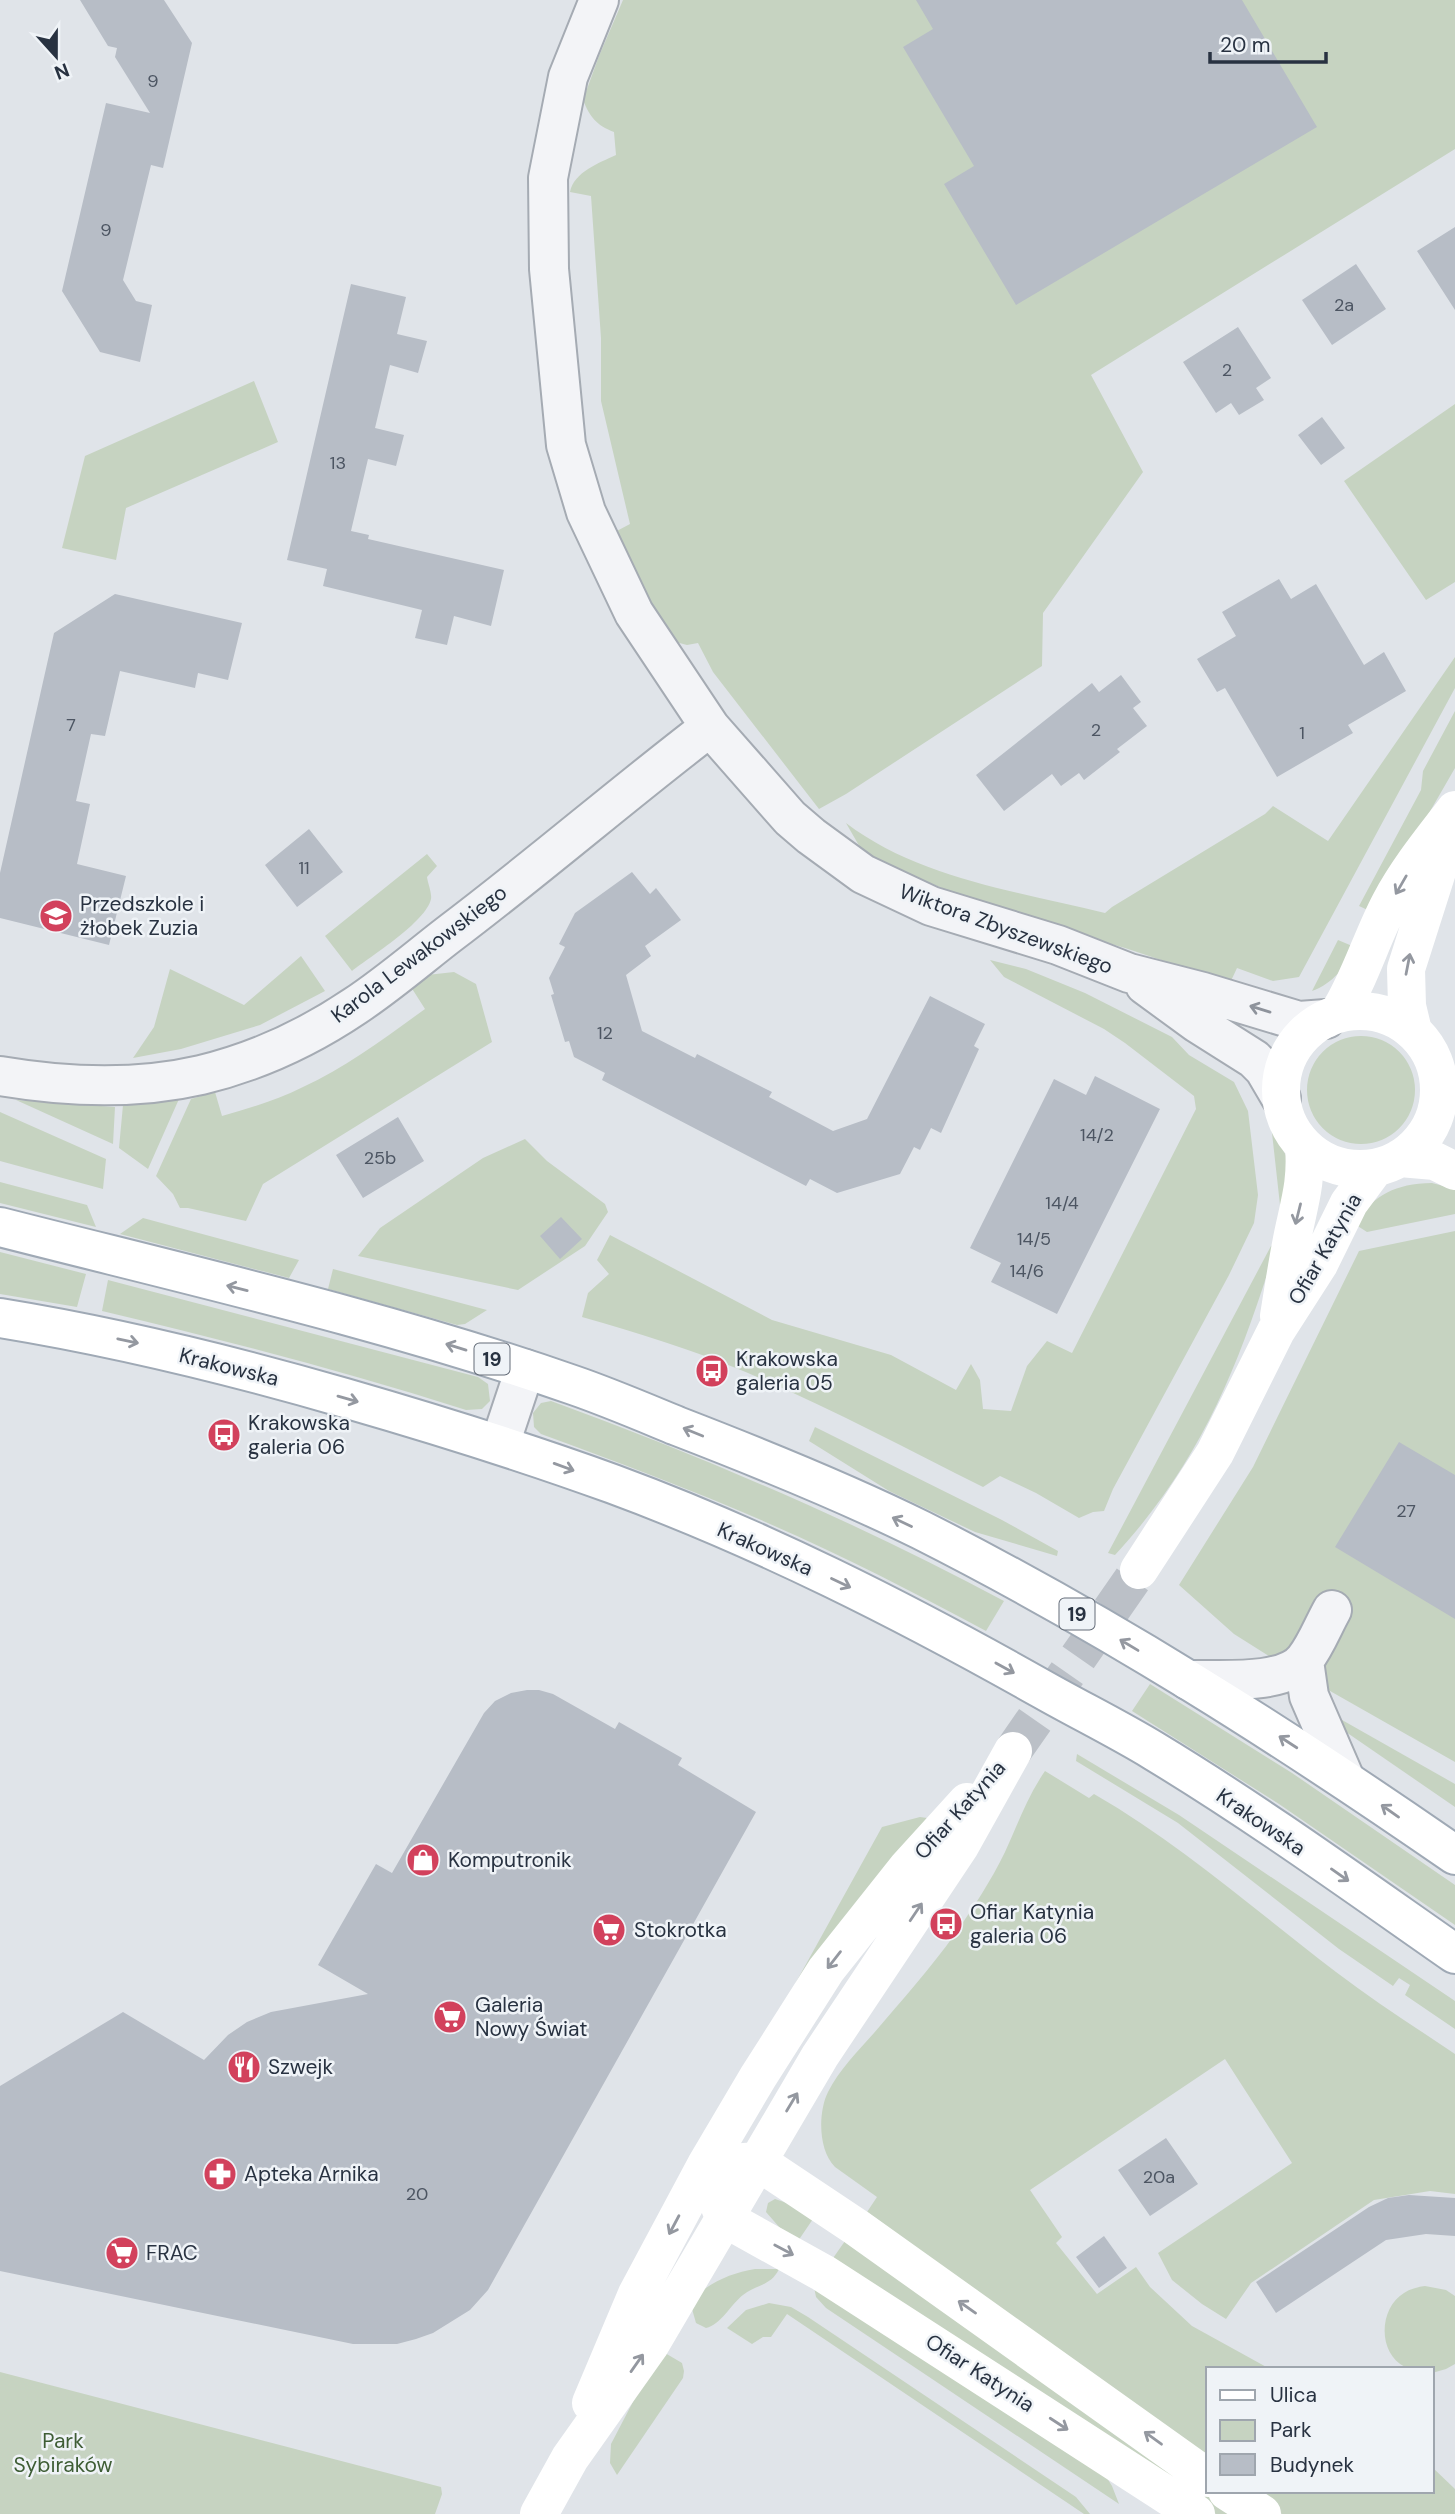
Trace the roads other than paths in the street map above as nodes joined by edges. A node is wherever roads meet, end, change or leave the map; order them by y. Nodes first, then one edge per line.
1 (599, 0) edge
2 (710, 727) junction
3 (1455, 810) edge
4 (1455, 816) edge
5 (1129, 973) junction
6 (1332, 1016) junction
7 (1413, 1031) junction
8 (0, 1076) edge
9 (1447, 1096) edge
10 (1281, 1098) junction
11 (1304, 1146) junction
12 (1388, 1163) junction
13 (1455, 1171) edge
14 (0, 1227) edge
15 (0, 1318) edge
16 (1276, 1331) junction
17 (525, 1369) junction
18 (500, 1444) junction
19 (1139, 1570) tunnel mouth
20 (1332, 1611) dead end
21 (1304, 1661) junction
22 (1188, 1679) junction
23 (1345, 1779) junction
24 (1455, 1856) edge
25 (1455, 1954) edge
26 (757, 2161) junction
27 (706, 2165) junction
28 (723, 2218) junction
29 (570, 2458) junction
30 (1206, 2477) edge
31 (1230, 2493) edge
32 (539, 2514) edge
33 (1196, 2514) edge
34 (1262, 2514) edge

1 - 2 street, Wiktora Zbyszewskiego
2 - 5 street, Wiktora Zbyszewskiego
2 - 8 street, Karola Lewakowskiego
3 -> 6 street
7 -> 4 street
6 -> 5 street, Wiktora Zbyszewskiego
5 - 10 street, Wiktora Zbyszewskiego
6 - 7 street
6 - 10 street
7 - 9 street
9 - 12 street
10 - 11 street
11 - 12 street
11 -> 16 street, Ofiar Katynia
12 - 13 street
12 - 16 street, Ofiar Katynia
17 -> 14 street, 19
15 -> 18 street, Krakowska
16 - 19 street, Ofiar Katynia
17 - 18 street
22 -> 17 street, 19
18 -> 25 street, Krakowska
20 - 21 street
21 - 22 street
21 - 23 street
23 -> 22 street, 19
24 -> 23 street, 19
26 - 27 street
26 -> 27 street, Ofiar Katynia
26 - 28 street, Ofiar Katynia
30 -> 26 street
27 - 28 street
27 -> 29 street, Ofiar Katynia
29 -> 28 street, Ofiar Katynia
28 -> 33 street, Ofiar Katynia
29 - 32 street, Ofiar Katynia
31 - 34 street

